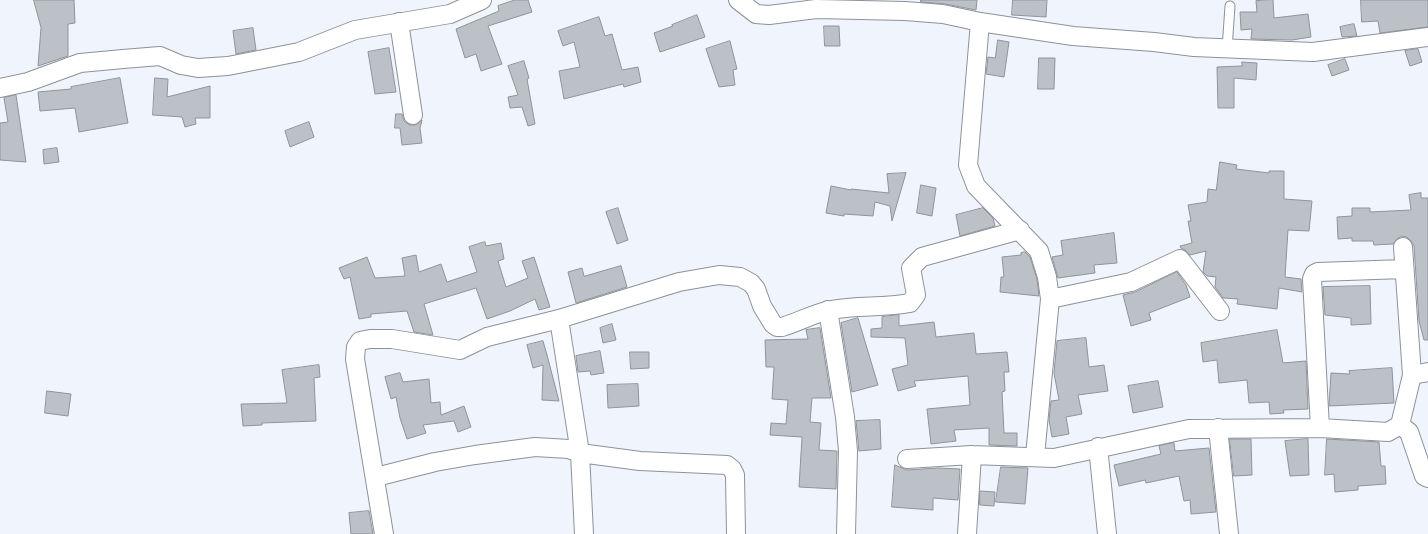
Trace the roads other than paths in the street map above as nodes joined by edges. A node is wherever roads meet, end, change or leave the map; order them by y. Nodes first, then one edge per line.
1 (482, 0) edge
2 (738, 0) edge
3 (1230, 6) dead end
4 (399, 22) junction
5 (980, 22) junction
6 (1428, 37) edge
7 (1227, 49) junction
8 (0, 88) edge
9 (413, 115) dead end
10 (1020, 230) junction
11 (1403, 247) dead end
12 (1404, 269) junction
13 (1050, 299) junction
14 (828, 310) junction
15 (1220, 310) dead end
16 (559, 319) junction
17 (1420, 374) edge
18 (1400, 425) junction
19 (1218, 428) junction
20 (1320, 428) junction
21 (1098, 447) junction
22 (580, 453) junction
23 (972, 455) junction
24 (1036, 456) junction
25 (907, 459) dead end
26 (376, 477) junction
27 (1428, 478) edge
28 (384, 534) edge
29 (584, 534) edge
30 (736, 534) edge
31 (846, 534) edge
32 (967, 534) edge
33 (1107, 534) edge
34 (1229, 534) edge

1 - 4 street
2 - 5 street
3 - 7 lane
4 - 8 street
4 - 9 street
5 - 7 street
5 - 10 street
6 - 7 street
10 - 13 street
10 - 14 street
11 - 12 street
12 - 17 street
12 - 20 street
13 - 15 street
13 - 24 street
14 - 16 street
14 - 31 street
16 - 22 street
16 - 26 street
17 - 18 street
18 - 20 street
18 - 27 street
19 - 20 street
19 - 21 street
19 - 34 street
21 - 24 street
21 - 33 street
22 - 26 street
22 - 29 street
22 - 30 street
23 - 24 street
23 - 25 street
23 - 32 street
26 - 28 street

